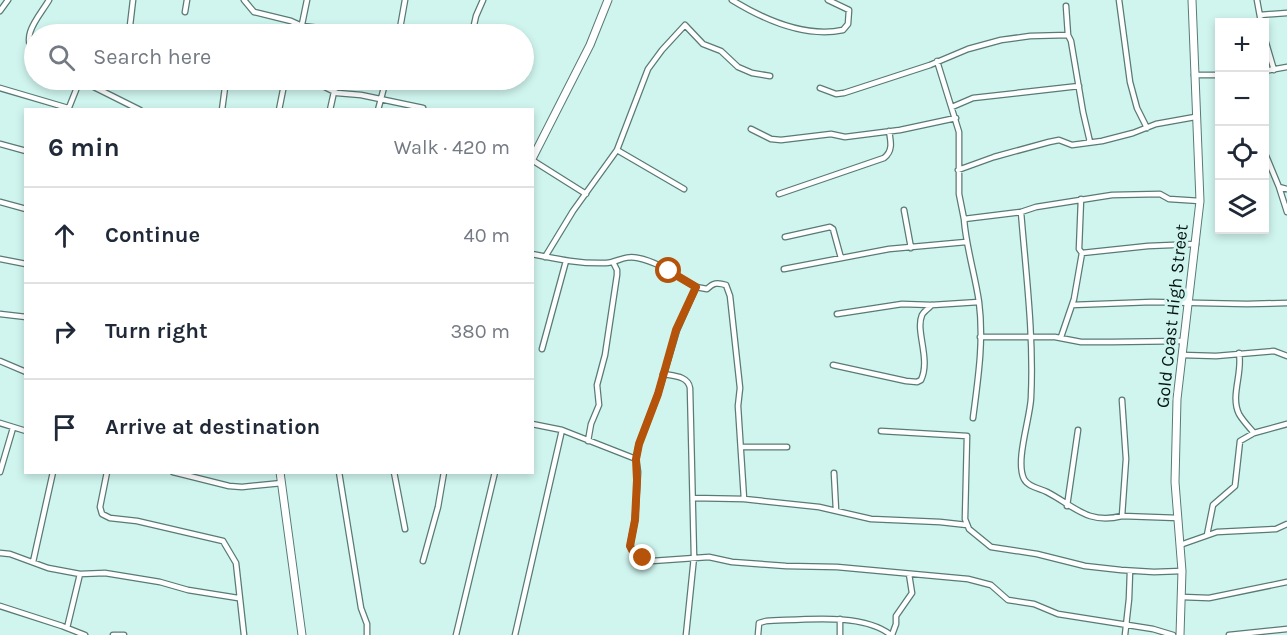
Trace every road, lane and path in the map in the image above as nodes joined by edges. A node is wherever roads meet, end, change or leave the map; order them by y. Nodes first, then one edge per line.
1 (8, 0) edge
2 (49, 0) edge
3 (133, 0) edge
4 (187, 0) edge
5 (244, 0) edge
6 (307, 0) edge
7 (405, 0) edge
8 (483, 0) edge
9 (608, 0) edge
10 (732, 0) edge
11 (828, 0) edge
12 (1119, 0) edge
13 (1192, 0) edge
14 (1257, 0) edge
15 (1066, 6) dead end
16 (0, 11) edge
17 (185, 12) dead end
18 (1287, 13) edge
19 (1260, 15) junction
20 (1261, 18) edge
21 (34, 24) edge
22 (130, 24) edge
23 (298, 24) edge
24 (302, 24) edge
25 (401, 24) edge
26 (474, 24) edge
27 (1068, 35) junction
28 (1269, 53) edge
29 (937, 61) junction
30 (1287, 67) edge
31 (1269, 70) edge
32 (1274, 70) junction
33 (1194, 75) junction
34 (1215, 75) edge
35 (770, 76) dead end
36 (1079, 86) junction
37 (0, 88) edge
38 (820, 88) dead end
39 (76, 90) edge
40 (100, 90) edge
41 (225, 90) edge
42 (283, 90) edge
43 (330, 90) edge
44 (383, 90) edge
45 (334, 92) junction
46 (381, 98) junction
47 (952, 107) junction
48 (65, 108) edge
49 (68, 108) edge
50 (136, 108) edge
51 (222, 108) edge
52 (279, 108) edge
53 (330, 108) edge
54 (378, 108) edge
55 (423, 108) dead end
56 (1196, 117) junction
57 (956, 118) junction
58 (1148, 128) junction
59 (751, 129) dead end
60 (889, 131) junction
61 (1090, 142) junction
62 (0, 144) edge
63 (24, 150) edge
64 (617, 150) junction
65 (534, 155) edge
66 (534, 160) edge
67 (1269, 163) edge
68 (958, 170) junction
69 (1279, 186) junction
70 (684, 189) dead end
71 (1287, 191) edge
72 (586, 194) junction
73 (778, 194) dead end
74 (1081, 199) junction
75 (1283, 200) junction
76 (1200, 201) junction
77 (0, 202) edge
78 (24, 208) edge
79 (904, 210) dead end
80 (1021, 212) junction
81 (1287, 212) edge
82 (964, 219) junction
83 (785, 237) dead end
84 (966, 242) junction
85 (1196, 244) junction
86 (911, 248) junction
87 (1082, 253) junction
88 (534, 255) edge
89 (545, 257) junction
90 (841, 258) junction
91 (0, 259) edge
92 (566, 261) junction
93 (613, 262) junction
94 (24, 264) edge
95 (784, 269) dead end
96 (696, 287) junction
97 (979, 302) junction
98 (1189, 302) junction
99 (1287, 303) edge
100 (932, 305) junction
101 (1072, 305) junction
102 (0, 314) edge
103 (837, 314) dead end
104 (24, 316) edge
105 (980, 337) junction
106 (1032, 338) junction
107 (1062, 338) junction
108 (1184, 340) junction
109 (543, 349) dead end
110 (1239, 354) junction
111 (1182, 355) junction
112 (1287, 356) edge
113 (0, 360) edge
114 (833, 364) dead end
115 (24, 371) edge
116 (663, 374) junction
117 (1122, 400) dead end
118 (973, 418) dead end
119 (0, 423) edge
120 (534, 424) edge
121 (1287, 424) edge
122 (13, 428) junction
123 (562, 430) junction
124 (881, 430) dead end
125 (1078, 430) dead end
126 (24, 431) edge
127 (1254, 433) junction
128 (588, 441) junction
129 (742, 447) junction
130 (787, 447) dead end
131 (636, 459) junction
132 (0, 472) edge
133 (834, 473) dead end
134 (53, 474) edge
135 (107, 474) edge
136 (180, 474) edge
137 (280, 474) edge
138 (339, 474) edge
139 (394, 474) edge
140 (444, 474) edge
141 (495, 474) edge
142 (282, 483) junction
143 (693, 498) junction
144 (744, 499) junction
145 (1067, 506) junction
146 (836, 510) junction
147 (1122, 516) junction
148 (1178, 518) junction
149 (1287, 524) edge
150 (967, 525) junction
151 (405, 529) dead end
152 (1207, 535) junction
153 (1180, 545) junction
154 (0, 553) edge
155 (694, 557) junction
156 (33, 561) junction
157 (423, 561) dead end
158 (1130, 571) junction
159 (1182, 571) junction
160 (80, 574) junction
161 (909, 574) junction
162 (1287, 582) edge
163 (1182, 597) junction
164 (238, 598) junction
165 (0, 606) edge
166 (840, 619) junction
167 (1127, 626) junction
168 (67, 628) junction
169 (1286, 629) edge
170 (85, 635) edge
171 (113, 635) edge
172 (124, 635) edge
173 (244, 635) edge
174 (302, 635) edge
175 (367, 635) edge
176 (456, 635) edge
177 (515, 635) edge
178 (686, 635) edge
179 (758, 635) edge
180 (840, 635) edge
181 (892, 635) edge
182 (1125, 635) edge
183 (1173, 635) edge
184 (1180, 635) edge
185 (1229, 635) edge
186 (1279, 635) edge

1 - 16 street
2 - 21 street
3 - 22 street
4 - 17 street
5 - 23 street
6 - 24 street
7 - 25 street
8 - 26 street
9 - 65 street
10 - 11 street
12 - 58 street
13 - 33 street, Gold Coast High Street
14 - 19 street
15 - 27 street
18 - 19 street
19 - 20 street
27 - 29 street
27 - 36 street
28 - 32 street
29 - 38 street
29 - 47 street
30 - 32 street
31 - 32 street
33 - 34 street
33 - 56 street, Gold Coast High Street
35 - 64 street
36 - 47 street
36 - 61 street
37 - 48 street
39 - 49 street
40 - 50 street
41 - 51 street
42 - 52 street
43 - 45 street
44 - 46 street
45 - 46 street
45 - 53 street
46 - 54 street
46 - 55 street
47 - 57 street
56 - 58 street
56 - 76 street, Gold Coast High Street
57 - 60 street
57 - 68 street
58 - 61 street
59 - 60 street
60 - 73 street
61 - 68 street
62 - 63 street
64 - 70 street
64 - 72 street
66 - 72 street
67 - 69 street
68 - 82 street
69 - 71 street
69 - 75 street
71 - 75 street
72 - 89 street
74 - 76 street
74 - 80 street
74 - 87 street
75 - 81 street
76 - 85 street, Gold Coast High Street
77 - 78 street
79 - 86 street
80 - 82 street
80 - 106 street
82 - 84 street
83 - 90 street
84 - 86 street
84 - 97 street
85 - 87 street
85 - 98 street, Gold Coast High Street
86 - 90 street
87 - 101 street
88 - 89 street
89 - 92 street
90 - 95 street
91 - 94 street
92 - 93 street
92 - 109 street
93 - 96 street
93 - 128 street
96 - 116 street
96 - 129 street
97 - 100 street
97 - 105 street
98 - 99 street
98 - 101 street
98 - 108 street, Gold Coast High Street
100 - 103 street
100 - 114 street
101 - 107 street
102 - 104 street
105 - 106 street
105 - 118 street
106 - 107 street
106 - 145 street
107 - 108 street
108 - 111 street, Gold Coast High Street
110 - 111 street
110 - 112 street
110 - 127 street
111 - 148 street, Gold Coast High Street
113 - 115 street
116 - 131 street
116 - 143 street
117 - 147 street
119 - 122 street
120 - 123 street
121 - 127 street
122 - 126 street
122 - 132 street
123 - 128 street
123 - 177 street
124 - 150 street
125 - 145 street
127 - 152 street
128 - 131 street
129 - 130 street
129 - 144 street
131 - 155 street
133 - 146 street
134 - 156 street
135 - 164 street
136 - 142 street
137 - 142 street
138 - 175 street
139 - 151 street
140 - 157 street
141 - 176 street
142 - 174 street
143 - 144 street
143 - 155 street
144 - 146 street
145 - 147 street
146 - 150 street
147 - 148 street
148 - 153 street, Gold Coast High Street
149 - 152 street
150 - 158 street
152 - 153 street
153 - 159 street, Gold Coast High Street
154 - 156 street
155 - 161 street
155 - 178 street
156 - 160 street
158 - 159 street
158 - 167 street
159 - 163 street, Gold Coast High Street
160 - 164 street
160 - 168 street
161 - 167 street
161 - 181 street
162 - 163 street
163 - 184 street, Gold Coast High Street
164 - 173 street
165 - 168 street
166 - 179 street
166 - 180 street
166 - 181 street
167 - 182 street
167 - 183 street
168 - 170 street
169 - 185 street
169 - 186 street
171 - 172 street

